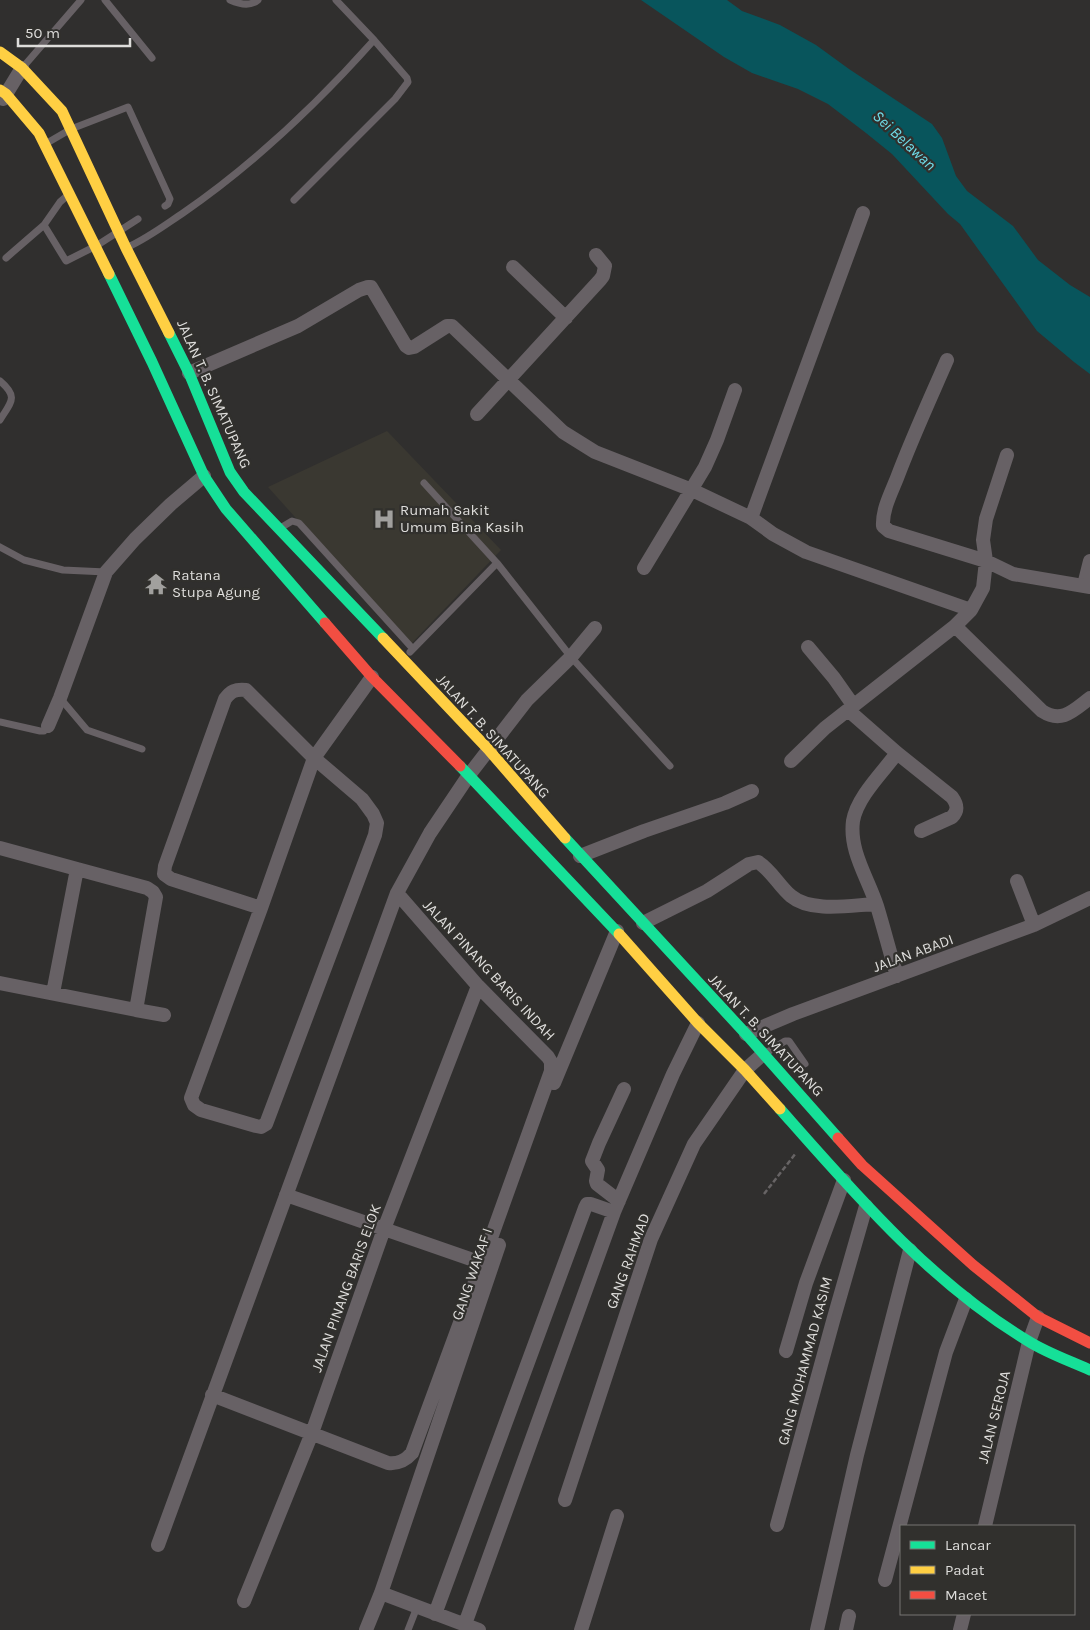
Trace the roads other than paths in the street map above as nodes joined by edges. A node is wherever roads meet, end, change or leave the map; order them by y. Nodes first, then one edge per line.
1 (81, 0) edge
2 (105, 0) edge
3 (230, 0) edge
4 (258, 0) edge
5 (336, 0) edge
6 (374, 40) junction
7 (0, 52) edge
8 (152, 58) dead end
9 (22, 68) junction
10 (2, 96) edge
11 (71, 129) junction
12 (45, 144) junction
13 (70, 193) junction
14 (294, 200) dead end
15 (165, 206) dead end
16 (863, 213) dead end
17 (138, 219) dead end
18 (44, 224) junction
19 (118, 231) junction
20 (96, 246) junction
21 (126, 248) junction
22 (596, 255) dead end
23 (6, 258) dead end
24 (513, 267) dead end
25 (566, 318) junction
26 (164, 354) junction
27 (947, 360) dead end
28 (190, 372) junction
29 (0, 381) edge
30 (509, 381) junction
31 (735, 390) dead end
32 (476, 414) dead end
33 (0, 420) edge
34 (1007, 455) dead end
35 (204, 476) junction
36 (424, 483) dead end
37 (692, 490) junction
38 (751, 518) junction
39 (278, 529) junction
40 (0, 547) edge
41 (324, 551) junction
42 (986, 560) junction
43 (1090, 561) edge
44 (310, 563) junction
45 (497, 563) junction
46 (644, 568) dead end
47 (106, 572) junction
48 (1087, 586) edge
49 (972, 610) junction
50 (955, 626) junction
51 (596, 628) dead end
52 (808, 647) dead end
53 (413, 649) junction
54 (571, 657) junction
55 (401, 659) junction
56 (372, 677) junction
57 (60, 698) junction
58 (1090, 698) edge
59 (851, 707) junction
60 (0, 722) edge
61 (48, 726) joint
62 (142, 748) dead end
63 (488, 749) junction
64 (897, 753) junction
65 (314, 758) junction
66 (791, 761) dead end
67 (670, 766) dead end
68 (469, 774) junction
69 (752, 791) dead end
70 (922, 831) dead end
71 (0, 848) edge
72 (580, 856) junction
73 (77, 869) junction
74 (1018, 881) dead end
75 (397, 893) junction
76 (1090, 898) edge
77 (876, 904) junction
78 (262, 908) junction
79 (643, 923) junction
80 (1034, 925) junction
81 (617, 931) junction
82 (897, 976) junction
83 (0, 983) edge
84 (478, 986) junction
85 (53, 993) junction
86 (136, 1010) junction
87 (164, 1015) dead end
88 (698, 1024) junction
89 (746, 1034) junction
90 (763, 1054) junction
91 (805, 1064) dead end
92 (746, 1070) junction
93 (624, 1089) dead end
94 (844, 1180) junction
95 (286, 1195) junction
96 (616, 1206) junction
97 (866, 1206) junction
98 (384, 1229) junction
99 (910, 1250) junction
100 (482, 1263) junction
101 (966, 1299) junction
102 (1038, 1317) junction
103 (1029, 1342) junction
104 (1090, 1343) edge
105 (786, 1351) dead end
106 (1090, 1370) edge
107 (212, 1395) junction
108 (312, 1433) junction
109 (565, 1500) dead end
110 (617, 1516) dead end
111 (777, 1525) dead end
112 (985, 1525) edge
113 (158, 1545) dead end
114 (885, 1580) dead end
115 (381, 1593) junction
116 (244, 1601) dead end
117 (417, 1607) junction
118 (435, 1614) junction
119 (964, 1615) edge
120 (465, 1624) junction
121 (366, 1630) edge
122 (408, 1630) edge
123 (479, 1630) edge
124 (581, 1630) edge
125 (817, 1630) edge
126 (960, 1630) edge

1 - 9 lane
2 - 8 lane
3 - 4 lane
5 - 6 lane
6 - 14 lane
6 - 21 lane
7 - 9 main road, JALAN T. B. SIMATUPANG
9 - 10 street
9 - 11 main road, JALAN T. B. SIMATUPANG
10 - 12 main road, JALAN T. B. SIMATUPANG
11 - 12 lane
11 - 15 lane
11 - 19 main road, JALAN T. B. SIMATUPANG
12 - 13 main road, JALAN T. B. SIMATUPANG
13 - 18 lane
13 - 20 main road, JALAN T. B. SIMATUPANG
16 - 38 street
17 - 19 lane
18 - 20 lane
18 - 23 lane
19 - 20 lane
19 - 21 main road, JALAN T. B. SIMATUPANG
20 - 26 main road, JALAN T. B. SIMATUPANG
21 - 26 main road, JALAN T. B. SIMATUPANG
22 - 25 street
24 - 25 street
25 - 30 street
26 - 28 main road, JALAN T. B. SIMATUPANG
26 - 35 main road, JALAN T. B. SIMATUPANG
27 - 42 street
28 - 30 street
28 - 39 main road, JALAN T. B. SIMATUPANG
29 - 33 lane
30 - 32 street
30 - 37 street
31 - 37 street
34 - 42 street
35 - 47 street
35 - 56 main road, JALAN T. B. SIMATUPANG
36 - 45 lane
37 - 38 street
37 - 46 street
38 - 49 street
39 - 41 lane
39 - 44 main road, JALAN T. B. SIMATUPANG
40 - 47 lane
41 - 44 lane
41 - 53 lane
42 - 48 street
42 - 49 street
43 - 48 street
44 - 55 main road, JALAN T. B. SIMATUPANG
45 - 53 lane
45 - 54 lane
47 - 57 street
49 - 50 street
50 - 58 street
50 - 59 street
51 - 54 street
52 - 59 street
53 - 55 lane
54 - 63 street
54 - 67 lane
55 - 63 main road, JALAN T. B. SIMATUPANG
56 - 65 street
56 - 68 main road, JALAN T. B. SIMATUPANG
57 - 61 street
57 - 62 lane
59 - 64 street
59 - 66 street
60 - 61 lane
63 - 68 street
63 - 72 main road, JALAN T. B. SIMATUPANG
64 - 70 street
64 - 77 street
65 - 78 street
65 - 78 street
65 - 78 street
68 - 75 street
68 - 81 main road, JALAN T. B. SIMATUPANG
69 - 72 street
71 - 73 street
72 - 79 main road, JALAN T. B. SIMATUPANG
73 - 85 street
73 - 86 street
74 - 80 street
75 - 84 street, JALAN PINANG BARIS INDAH
75 - 95 street
76 - 80 street, JALAN ABADI
77 - 79 street
77 - 82 street
79 - 89 main road, JALAN T. B. SIMATUPANG
80 - 82 street, JALAN ABADI
81 - 88 main road, JALAN T. B. SIMATUPANG
81 - 115 street, GANG WAKAF I
82 - 89 street, JALAN ABADI
83 - 85 street
84 - 98 street, JALAN PINANG BARIS ELOK
84 - 100 street, JALAN PINANG BARIS INDAH
85 - 86 street
86 - 87 street
88 - 92 main road, JALAN T. B. SIMATUPANG
88 - 96 street
89 - 90 main road, JALAN T. B. SIMATUPANG
90 - 91 lane
90 - 92 street, GANG RAHMAD
90 - 102 main road, JALAN T. B. SIMATUPANG
92 - 94 main road, JALAN T. B. SIMATUPANG
92 - 109 street, GANG RAHMAD
93 - 96 street
94 - 97 main road, JALAN T. B. SIMATUPANG
94 - 105 street
95 - 98 street
95 - 107 street
96 - 118 street
96 - 120 street
97 - 99 main road, JALAN T. B. SIMATUPANG
97 - 111 street, GANG MOHAMMAD KASIM
98 - 100 street
98 - 108 street, JALAN PINANG BARIS ELOK
99 - 101 main road, JALAN T. B. SIMATUPANG
99 - 125 street
100 - 108 street
101 - 103 main road, JALAN T. B. SIMATUPANG
101 - 114 street
102 - 103 street, JALAN SEROJA
102 - 104 main road, JALAN T. B. SIMATUPANG
103 - 106 main road, JALAN T. B. SIMATUPANG
103 - 112 street, JALAN SEROJA
107 - 108 street
107 - 113 street
108 - 116 street, JALAN PINANG BARIS ELOK
110 - 124 street
115 - 117 street
115 - 121 street, GANG WAKAF I
117 - 118 street
117 - 122 lane
118 - 120 street
119 - 126 street
120 - 123 street

